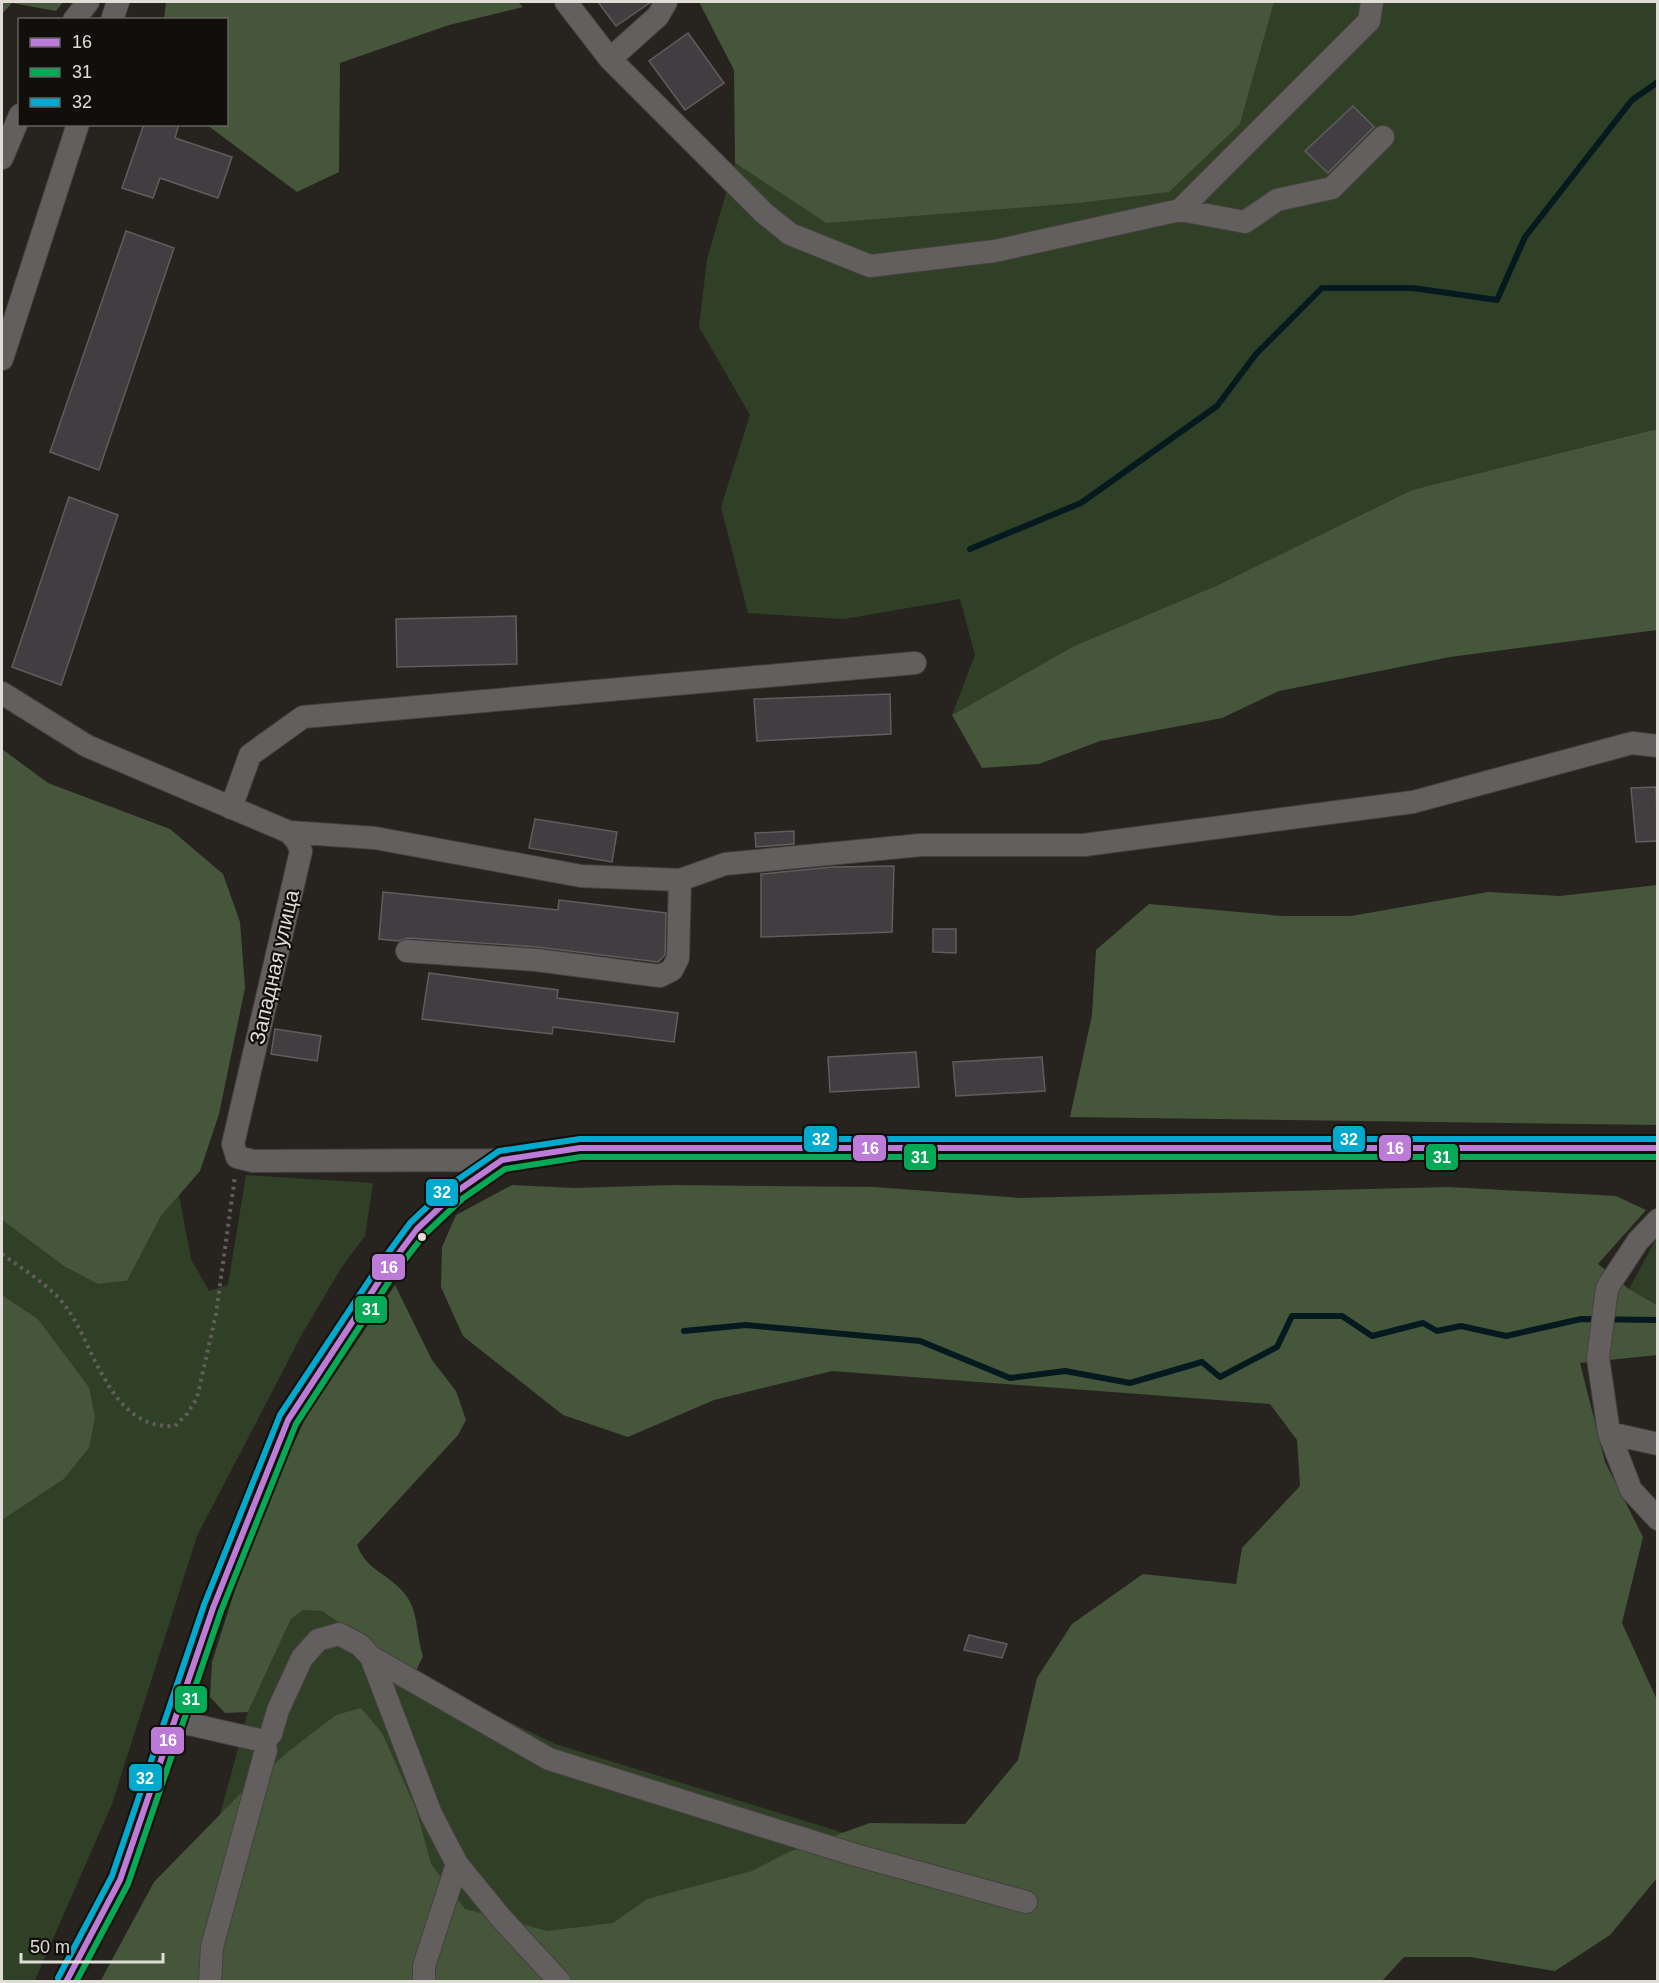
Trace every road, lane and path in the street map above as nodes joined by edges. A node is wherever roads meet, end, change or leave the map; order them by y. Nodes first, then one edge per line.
1 (88, 2) edge
2 (118, 2) edge
3 (566, 2) edge
4 (666, 2) edge
5 (1372, 2) edge
6 (76, 18) edge
7 (113, 18) edge
8 (610, 59) junction
9 (18, 120) edge
10 (77, 126) edge
11 (1383, 137) dead end
12 (2, 158) edge
13 (1180, 210) junction
14 (2, 359) edge
15 (915, 663) dead end
16 (2, 693) edge
17 (1658, 746) edge
18 (231, 808) junction
19 (289, 832) junction
20 (680, 880) junction
21 (407, 951) dead end
22 (1658, 1148) edge
23 (237, 1157) junction
24 (502, 1160) junction
25 (1658, 1220) edge
26 (2, 1254) edge
27 (1609, 1433) junction
28 (1658, 1444) edge
29 (1658, 1519) edge
30 (371, 1657) junction
31 (176, 1721) junction
32 (264, 1741) junction
33 (457, 1864) junction
34 (1026, 1902) dead end
35 (66, 1982) edge
36 (210, 1982) edge
37 (424, 1982) edge
38 (560, 1982) edge

1 - 6 street
2 - 7 street
3 - 8 street
4 - 8 street
5 - 13 street
8 - 13 street
9 - 12 street
10 - 14 street
11 - 13 street
15 - 18 street
16 - 18 street
17 - 20 street
18 - 19 street
19 - 20 street
19 - 23 street, Западная улица
20 - 21 street
22 - 24 street
23 - 24 street
23 - 26 path
24 - 31 street
25 - 27 street
27 - 28 street
27 - 29 street
30 - 32 street
30 - 33 street
30 - 34 street
31 - 32 street
31 - 35 street
32 - 36 street
33 - 37 street
33 - 38 street

